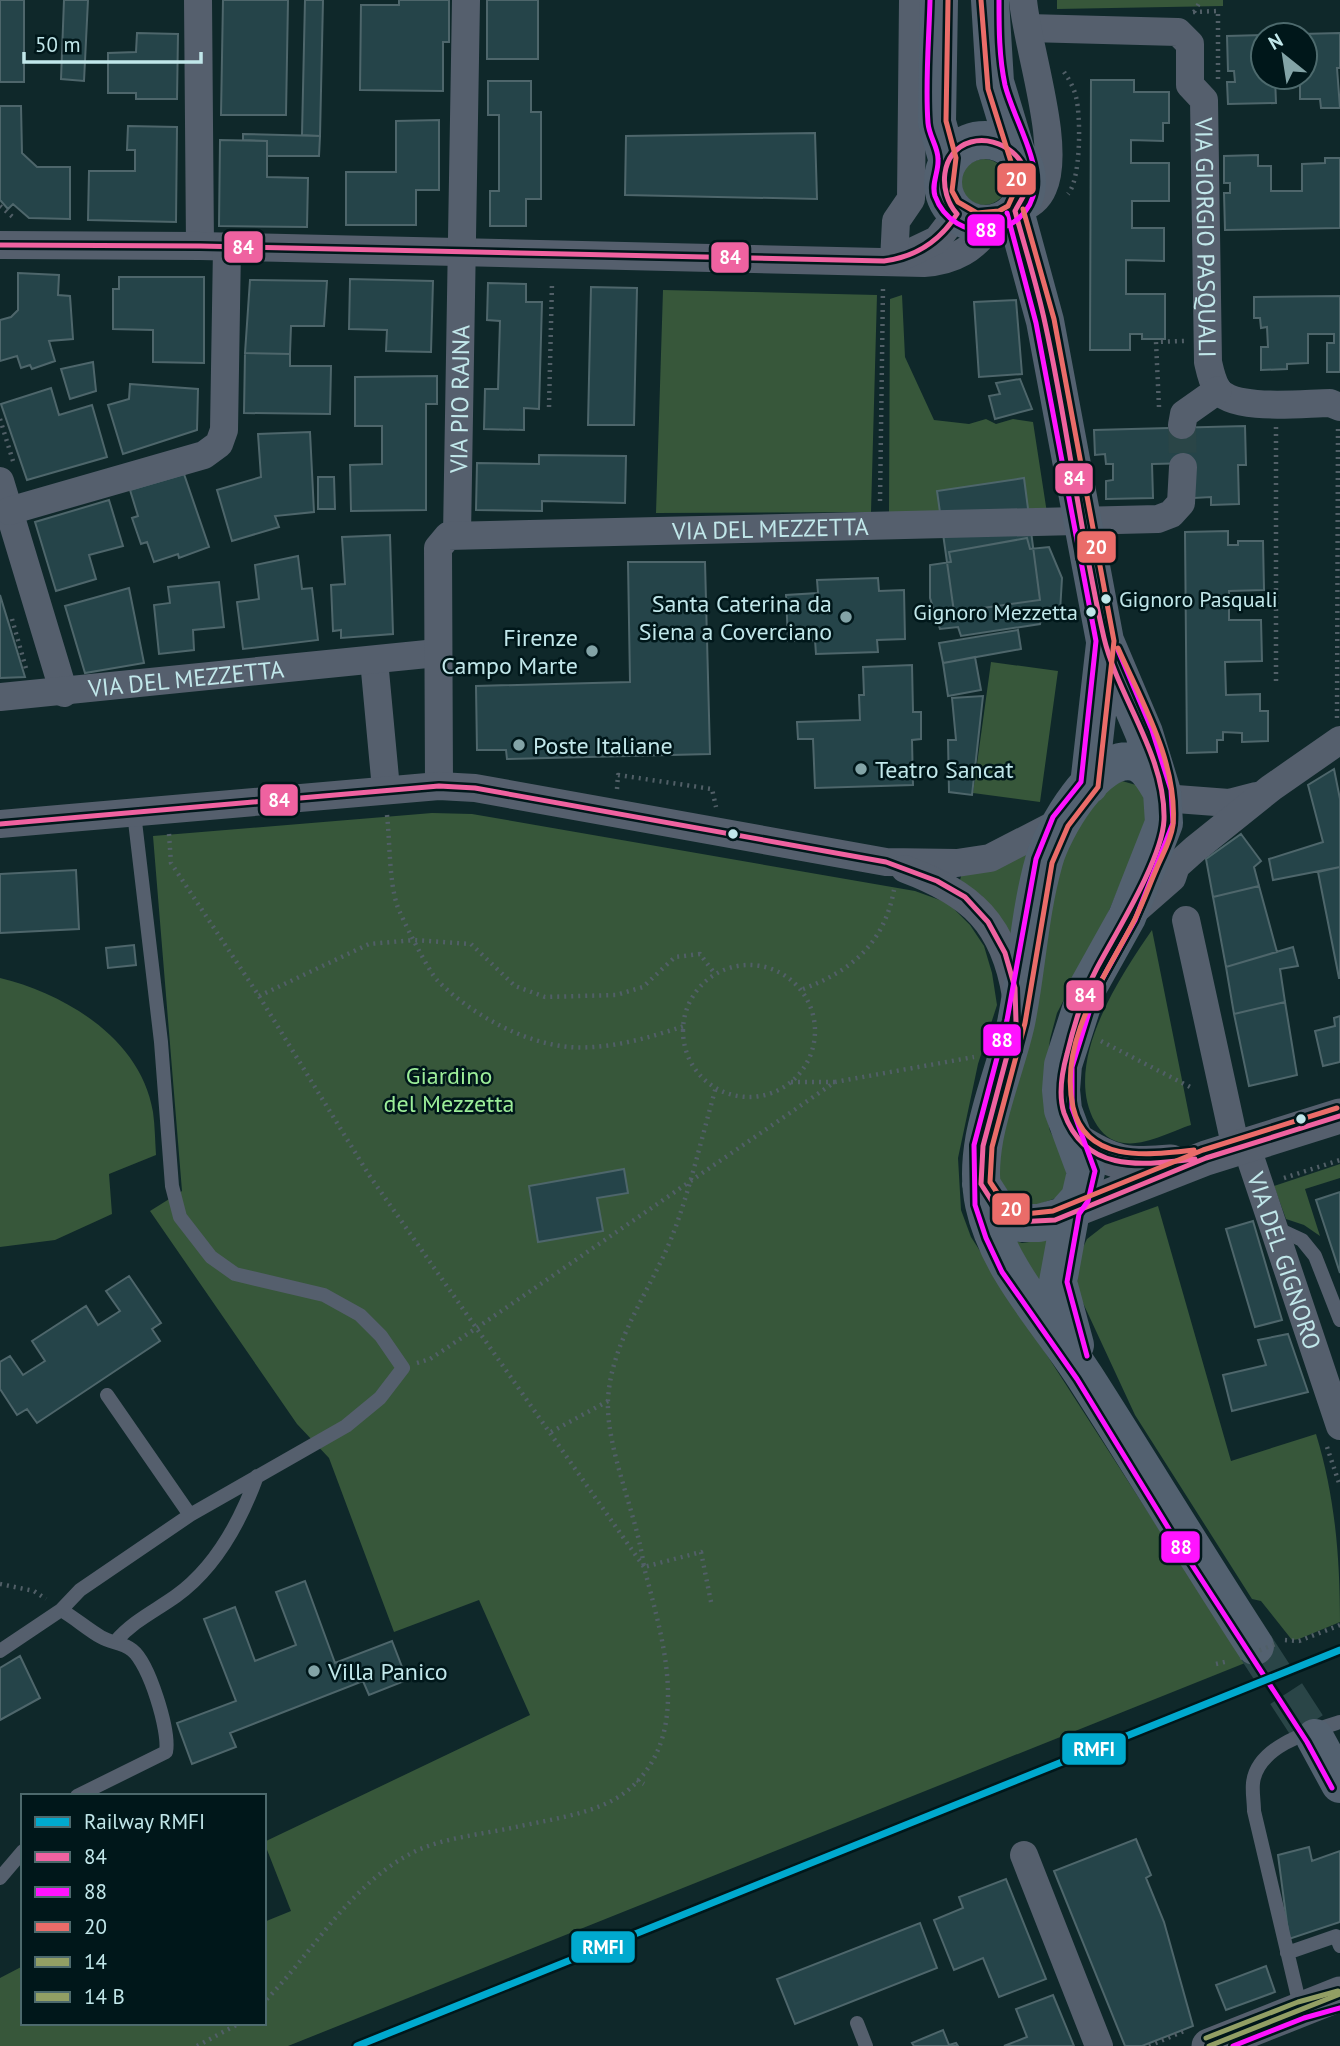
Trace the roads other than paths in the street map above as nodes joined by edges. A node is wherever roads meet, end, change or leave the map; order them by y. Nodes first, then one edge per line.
1 (198, 0) edge
2 (466, 0) edge
3 (913, 0) edge
4 (939, 0) edge
5 (990, 0) edge
6 (1023, 0) edge
7 (1028, 28) junction
8 (1017, 155) junction
9 (948, 162) junction
10 (988, 216) junction
11 (0, 245) edge
12 (213, 246) junction
13 (462, 253) junction
14 (894, 261) junction
15 (1218, 390) junction
16 (1340, 407) edge
17 (1182, 425) tunnel mouth
18 (1183, 467) tunnel mouth
19 (0, 481) edge
20 (9, 511) junction
21 (1082, 523) junction
22 (457, 535) junction
23 (1105, 641) junction
24 (437, 653) junction
25 (374, 660) junction
26 (64, 693) junction
27 (0, 697) edge
28 (1340, 740) edge
29 (1089, 785) junction
30 (439, 786) junction
31 (1271, 788) junction
32 (1163, 794) junction
33 (387, 801) junction
34 (134, 813) junction
35 (1060, 822) junction
36 (0, 824) edge
37 (891, 873) junction
38 (1127, 917) junction
39 (1186, 920) dead end
40 (1017, 1009) junction
41 (1340, 1116) edge
42 (1076, 1140) junction
43 (1229, 1151) junction
44 (981, 1184) junction
45 (1071, 1211) junction
46 (1273, 1226) junction
47 (1340, 1320) edge
48 (1084, 1374) junction
49 (107, 1395) dead end
50 (1340, 1426) edge
51 (257, 1476) junction
52 (190, 1515) junction
53 (61, 1610) junction
54 (116, 1641) junction
55 (1264, 1646) tunnel mouth
56 (0, 1651) edge
57 (1328, 1730) edge
58 (1340, 1784) edge
59 (81, 1794) edge
60 (21, 1853) edge
61 (1024, 1855) dead end
62 (0, 1878) edge
63 (1340, 1946) edge
64 (1287, 1953) junction
65 (1328, 2001) edge
66 (857, 2023) dead end
67 (866, 2046) edge
68 (1099, 2046) edge
69 (1209, 2046) edge

1 - 12 street
2 - 13 street, VIA PIO RAJNA
3 - 14 street
4 - 9 main road
5 - 8 main road
6 - 7 street
7 - 10 street
7 - 15 street, VIA GIORGIO PASQUALI
8 - 9 main road
8 - 10 main road
9 - 10 main road
10 - 14 street
10 - 21 main road
11 - 12 street
12 - 13 street
12 - 20 street
13 - 14 street
13 - 22 street, VIA PIO RAJNA
15 - 16 street, VIA GIORGIO PASQUALI
15 - 17 street, VIA GIORGIO PASQUALI
18 - 21 street
19 - 20 street
20 - 26 street
21 - 22 street, VIA DEL MEZZETTA
21 - 23 main road
22 - 24 street
23 - 29 main road
23 - 32 main road
24 - 25 street, VIA DEL MEZZETTA
24 - 30 street
25 - 26 street, VIA DEL MEZZETTA
25 - 33 street
26 - 27 street, VIA DEL MEZZETTA
28 - 31 street
29 - 32 main road
29 - 35 main road
30 - 33 street
30 - 37 street
31 - 32 street
31 - 38 street
32 - 38 main road
33 - 34 street
34 - 36 street
34 - 51 lane
35 - 37 street
35 - 40 main road
37 - 40 street
38 - 42 main road
39 - 43 street, VIA DEL GIGNORO
40 - 44 main road
41 - 43 street
42 - 43 street
42 - 45 main road
43 - 45 street
43 - 46 street, VIA DEL GIGNORO
44 - 45 main road
44 - 48 main road
45 - 48 main road
46 - 47 lane
46 - 50 street, VIA DEL GIGNORO
48 - 55 main road
49 - 52 lane
51 - 52 lane
51 - 54 lane
52 - 53 lane
53 - 54 lane
53 - 56 lane
54 - 59 lane
57 - 58 main road
57 - 64 lane
60 - 62 lane
61 - 68 street
63 - 64 lane
64 - 65 lane
65 - 69 street
66 - 67 lane

